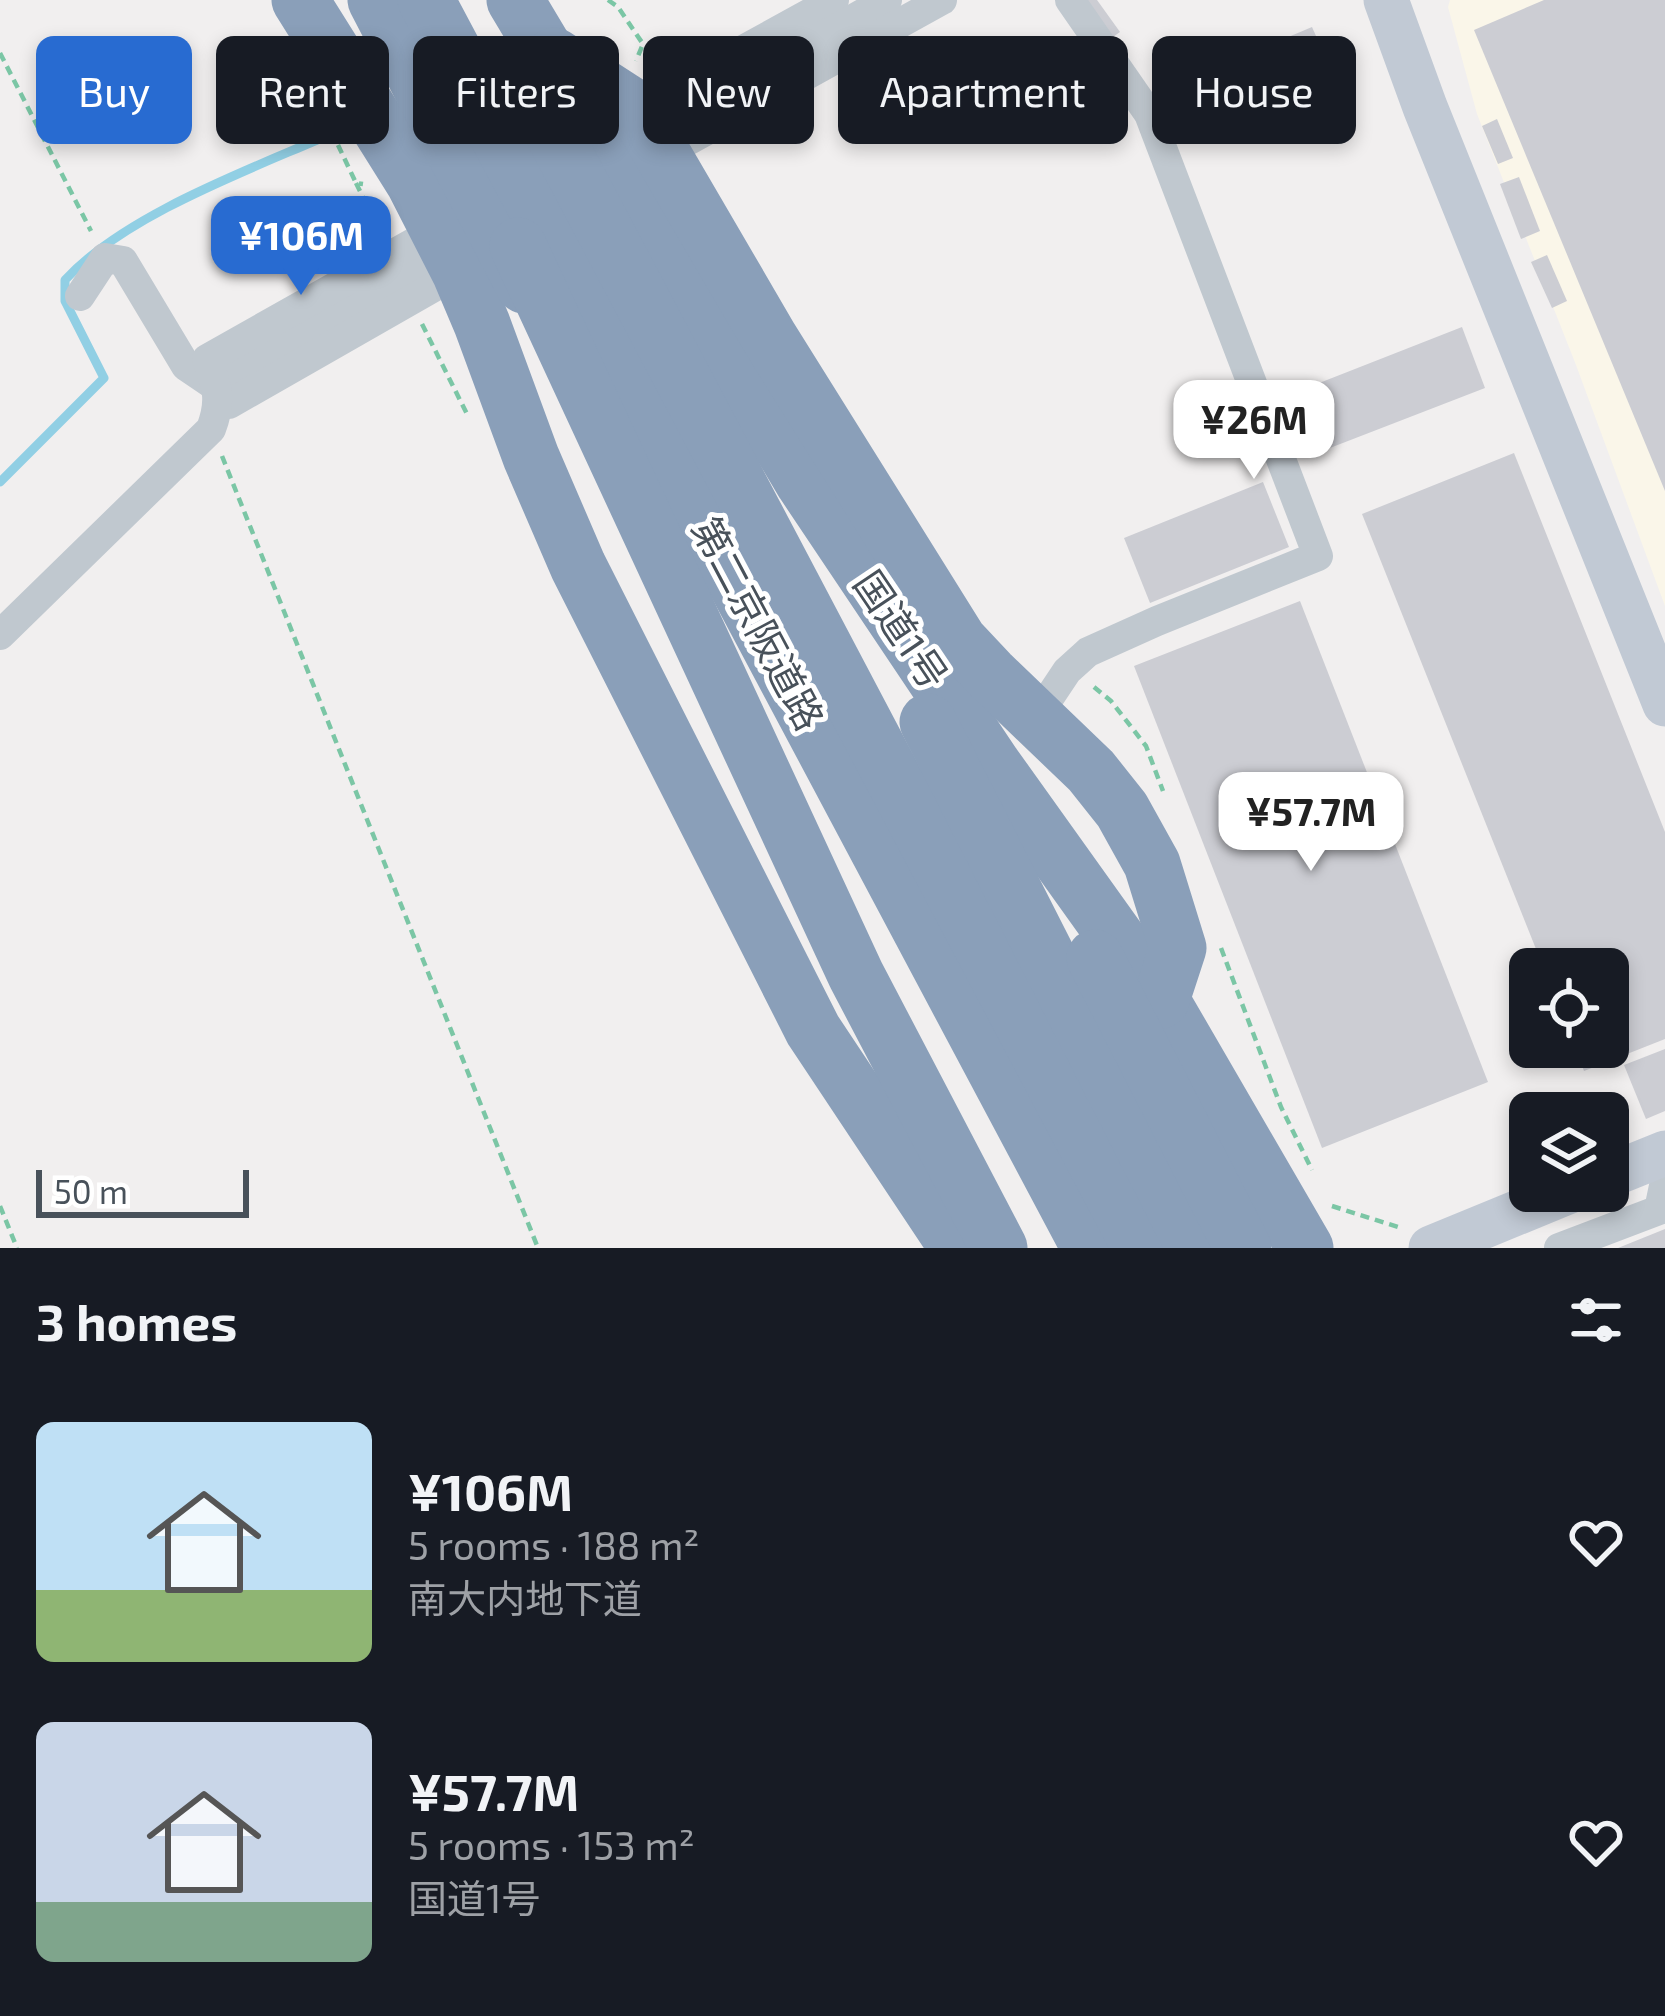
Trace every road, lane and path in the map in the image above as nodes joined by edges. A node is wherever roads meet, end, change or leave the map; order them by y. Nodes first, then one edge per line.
1 (300, 0) edge
2 (376, 0) edge
3 (393, 0) edge
4 (426, 0) edge
5 (484, 0) edge
6 (515, 0) edge
7 (834, 0) edge
8 (886, 0) edge
9 (897, 0) edge
10 (1070, 0) edge
11 (1386, 0) edge
12 (940, 1) edge
13 (537, 25) edge
14 (785, 36) edge
15 (814, 41) edge
16 (0, 53) edge
17 (814, 71) edge
18 (643, 112) edge
19 (670, 144) edge
20 (356, 183) dead end
21 (426, 252) junction
22 (105, 258) junction
23 (704, 286) junction
24 (80, 296) dead end
25 (416, 310) dead end
26 (443, 371) dead end
27 (216, 408) junction
28 (610, 443) junction
29 (0, 634) edge
30 (1665, 704) edge
31 (1035, 718) junction
32 (1161, 1000) junction
33 (1665, 1153) edge
34 (1629, 1168) edge
35 (1665, 1180) edge
36 (0, 1206) edge
37 (1519, 1212) edge
38 (17, 1248) edge
39 (538, 1248) edge
40 (962, 1248) edge
41 (999, 1248) edge
42 (1042, 1248) edge
43 (1090, 1248) edge
44 (1141, 1248) edge
45 (1195, 1248) edge
46 (1243, 1248) edge
47 (1304, 1248) edge
48 (1431, 1248) edge
49 (1559, 1248) edge

1 - 21 highway
2 - 40 highway
3 - 28 highway
4 - 43 highway, 第二京阪道路
5 - 44 highway, 第二京阪道路
6 - 13 highway, 国道1号
7 - 14 street
8 - 15 street
9 - 12 street
10 - 31 street
11 - 30 street
12 - 17 street
13 - 18 highway
13 - 23 highway
13 - 32 highway, 国道1号
16 - 22 path
19 - 31 highway
20 - 21 path
21 - 27 street
21 - 27 street
21 - 40 highway
22 - 24 street
22 - 27 street
23 - 45 highway
23 - 46 highway
25 - 26 path
27 - 29 street
27 - 39 path
28 - 41 highway
28 - 42 highway
31 - 32 highway
32 - 47 highway, 国道1号
33 - 34 street
35 - 49 street
36 - 38 path
37 - 48 street

